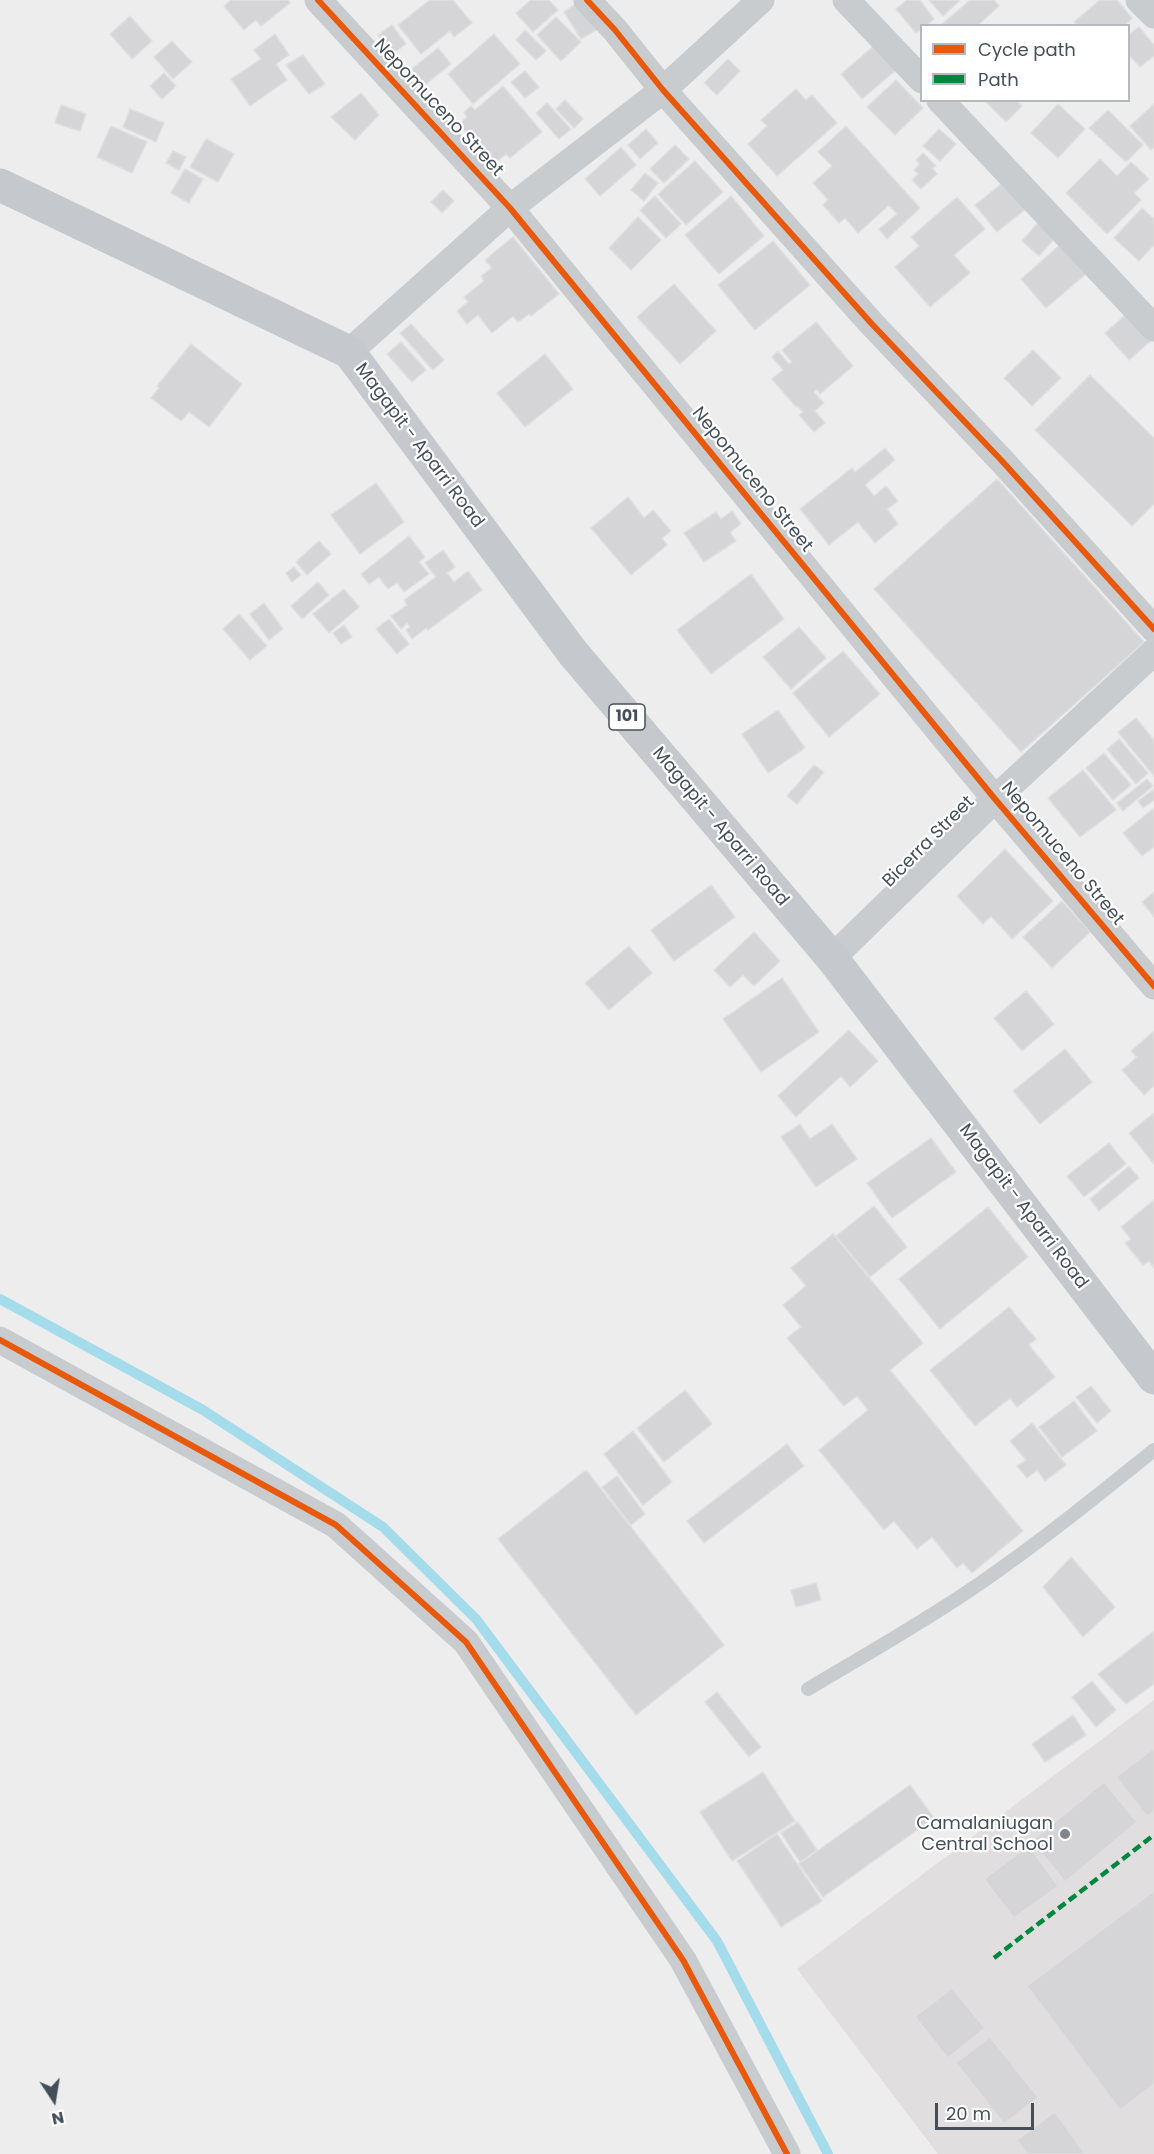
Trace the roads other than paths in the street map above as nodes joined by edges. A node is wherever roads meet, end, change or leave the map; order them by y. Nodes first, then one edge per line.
1 (318, 0) edge
2 (587, 0) edge
3 (761, 0) edge
4 (846, 0) edge
5 (1139, 0) edge
6 (1154, 15) edge
7 (920, 80) edge
8 (663, 90) junction
9 (942, 102) edge
10 (0, 185) edge
11 (510, 208) junction
12 (1154, 328) edge
13 (349, 352) junction
14 (1154, 629) edge
15 (1154, 652) edge
16 (995, 799) junction
17 (832, 958) junction
18 (1154, 986) edge
19 (0, 1340) edge
20 (1154, 1378) edge
21 (1154, 1450) edge
22 (808, 1689) dead end
23 (787, 2154) edge

1 - 11 street, Nepomuceno Street
2 - 8 street
3 - 8 street
4 - 7 street
5 - 6 street
8 - 11 street
8 - 14 street
9 - 12 street
10 - 13 main road, Magapit - Aparri Road / 101
11 - 13 street
11 - 16 street, Nepomuceno Street
13 - 17 main road, Magapit - Aparri Road / 101
15 - 16 street, Bicerra Street
16 - 17 street, Bicerra Street
16 - 18 street, Nepomuceno Street
17 - 20 main road, Magapit - Aparri Road / 101
19 - 23 street
21 - 22 lane

